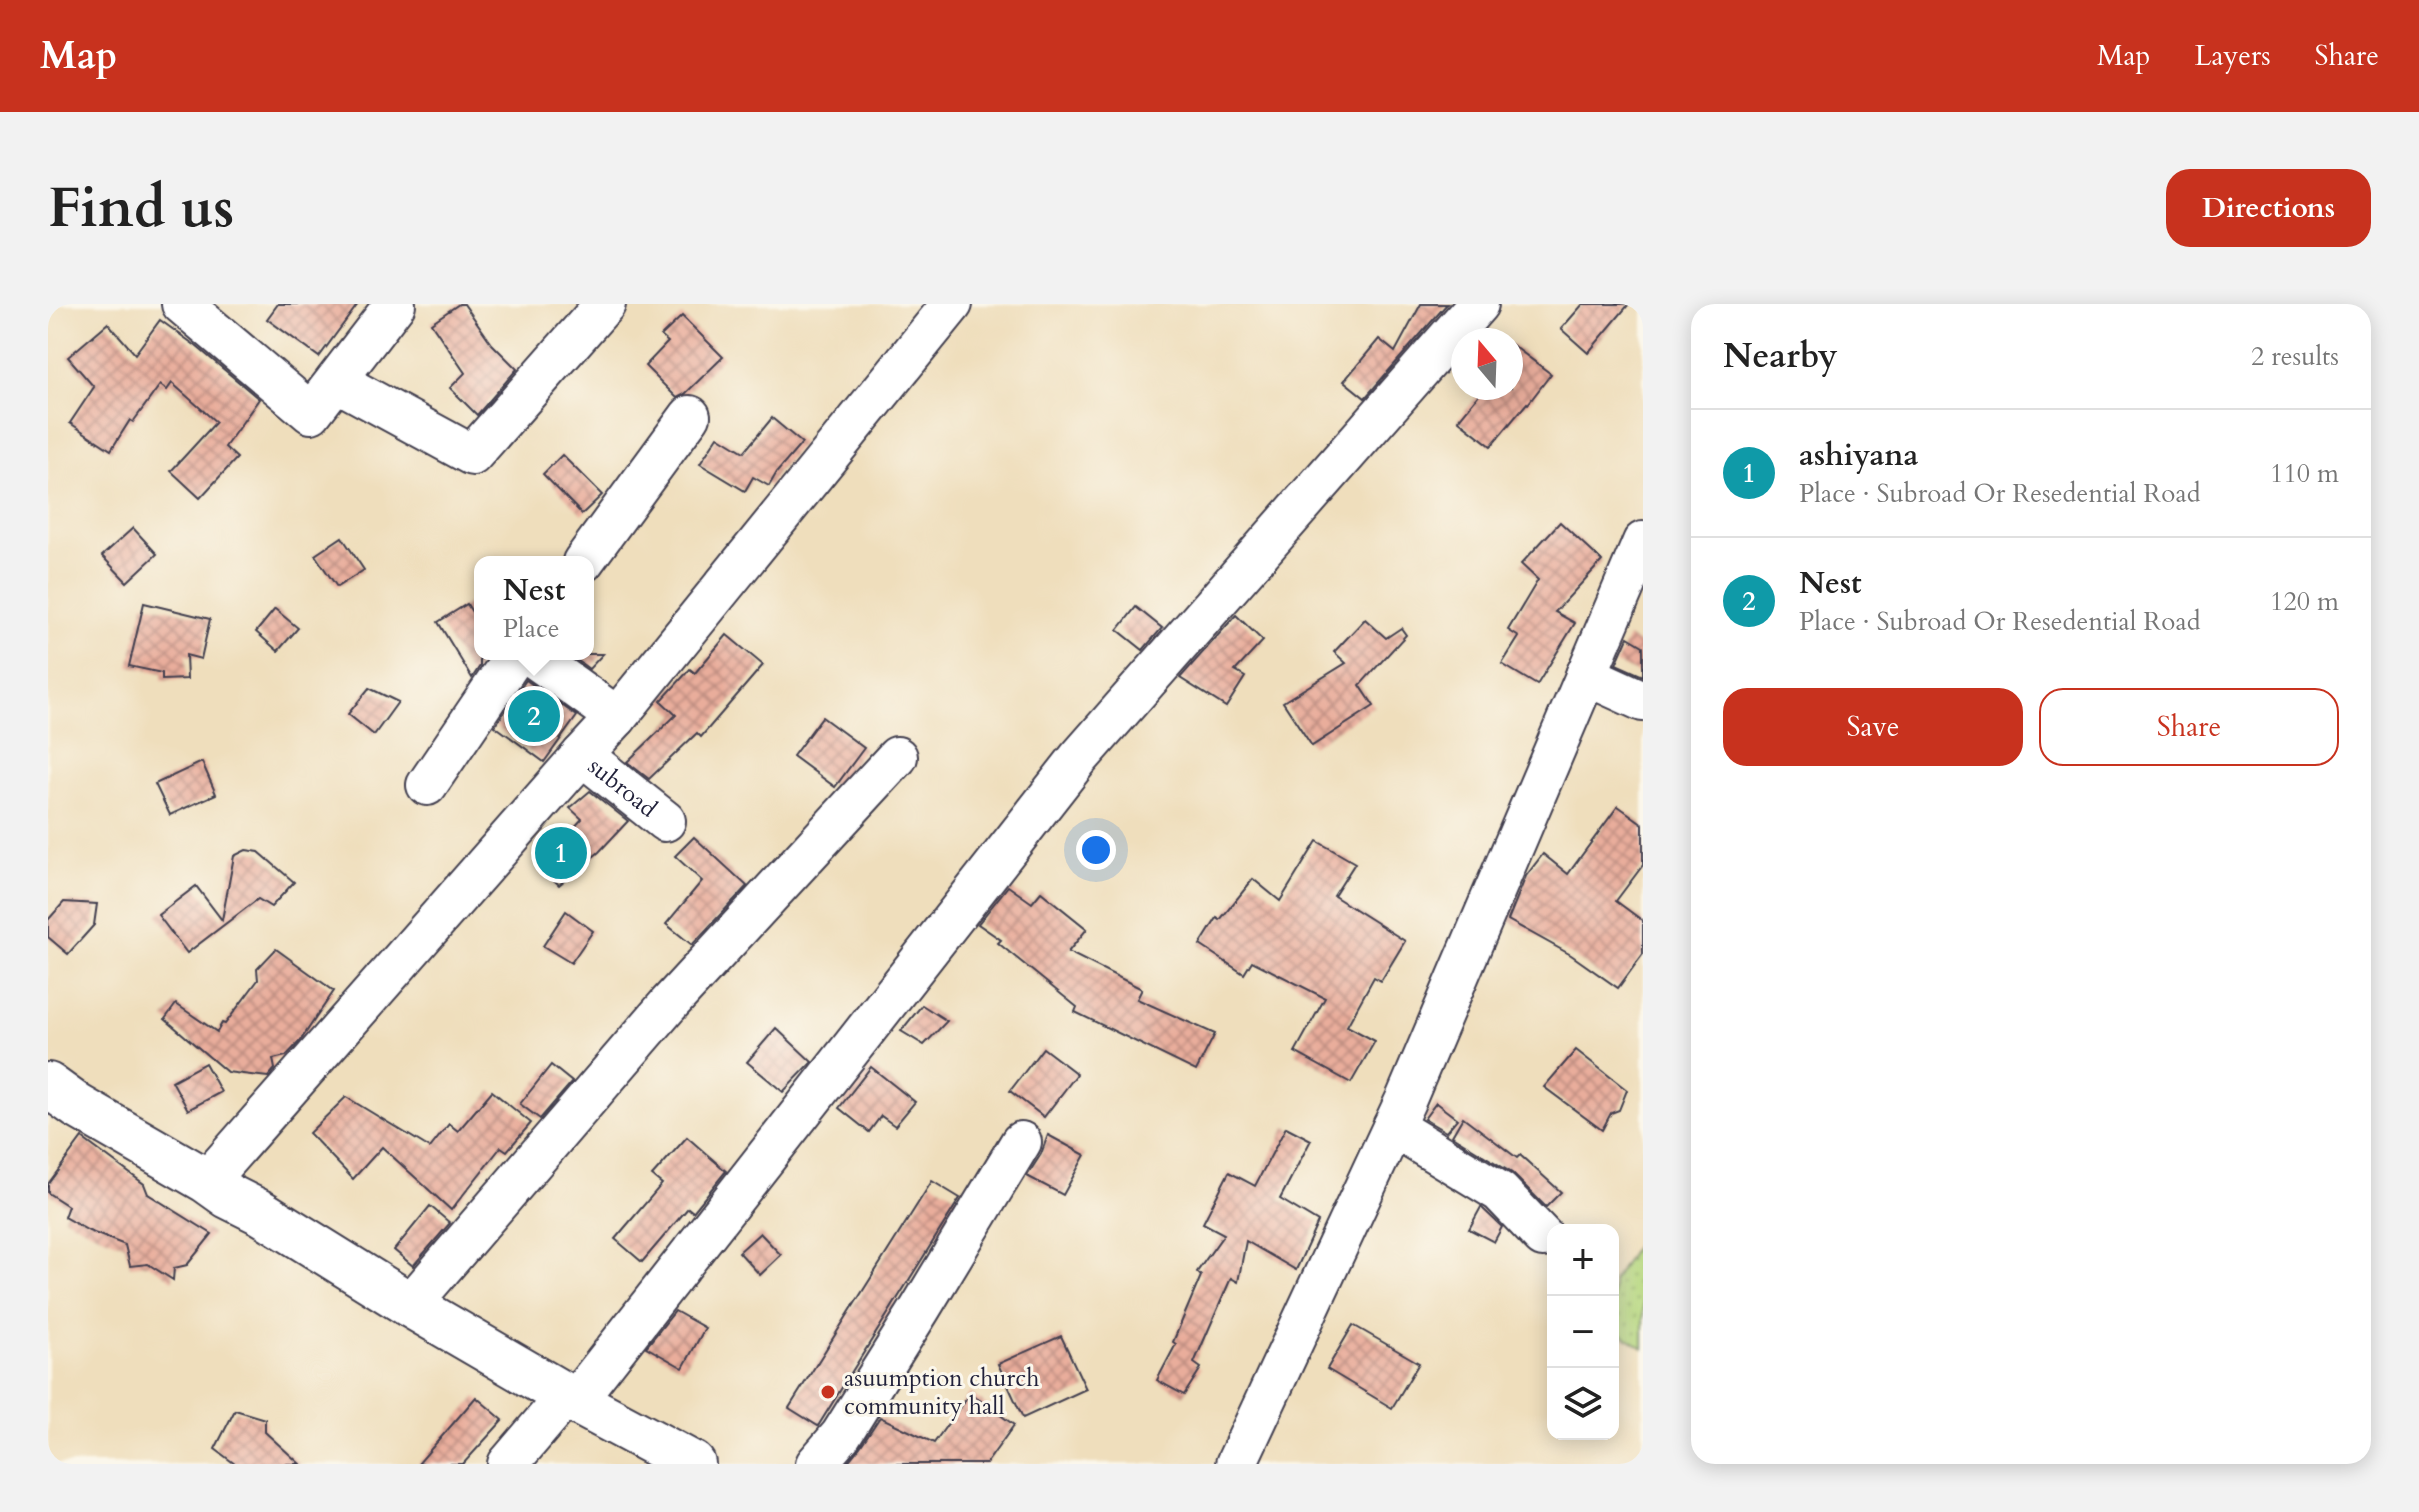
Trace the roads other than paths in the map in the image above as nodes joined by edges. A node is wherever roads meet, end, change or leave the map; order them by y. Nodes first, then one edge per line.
1 (182, 304) edge
2 (395, 304) edge
3 (605, 304) edge
4 (952, 304) edge
5 (1478, 304) edge
6 (336, 381) junction
7 (690, 416) dead end
8 (1643, 542) edge
9 (587, 556) edge
10 (512, 660) edge
11 (537, 660) edge
12 (1586, 675) junction
13 (1643, 701) edge
14 (617, 717) junction
15 (582, 755) junction
16 (897, 757) dead end
17 (427, 785) dead end
18 (665, 821) dead end
19 (48, 1085) edge
20 (1393, 1127) junction
21 (1021, 1142) dead end
22 (207, 1181) junction
23 (1543, 1237) dead end
24 (410, 1305) junction
25 (570, 1399) junction
26 (508, 1464) edge
27 (693, 1464) edge
28 (816, 1464) edge
29 (1236, 1464) edge

1 - 6 street
2 - 6 street
3 - 6 street
4 - 14 street
5 - 25 street
7 - 9 street
8 - 12 street
10 - 17 street
11 - 14 street
12 - 13 street
12 - 20 street
14 - 15 street
15 - 18 street, subroad
15 - 22 street
16 - 24 street
19 - 22 main road
20 - 23 street
20 - 29 street
21 - 28 street
22 - 24 main road
24 - 25 main road
25 - 26 street
25 - 27 main road

